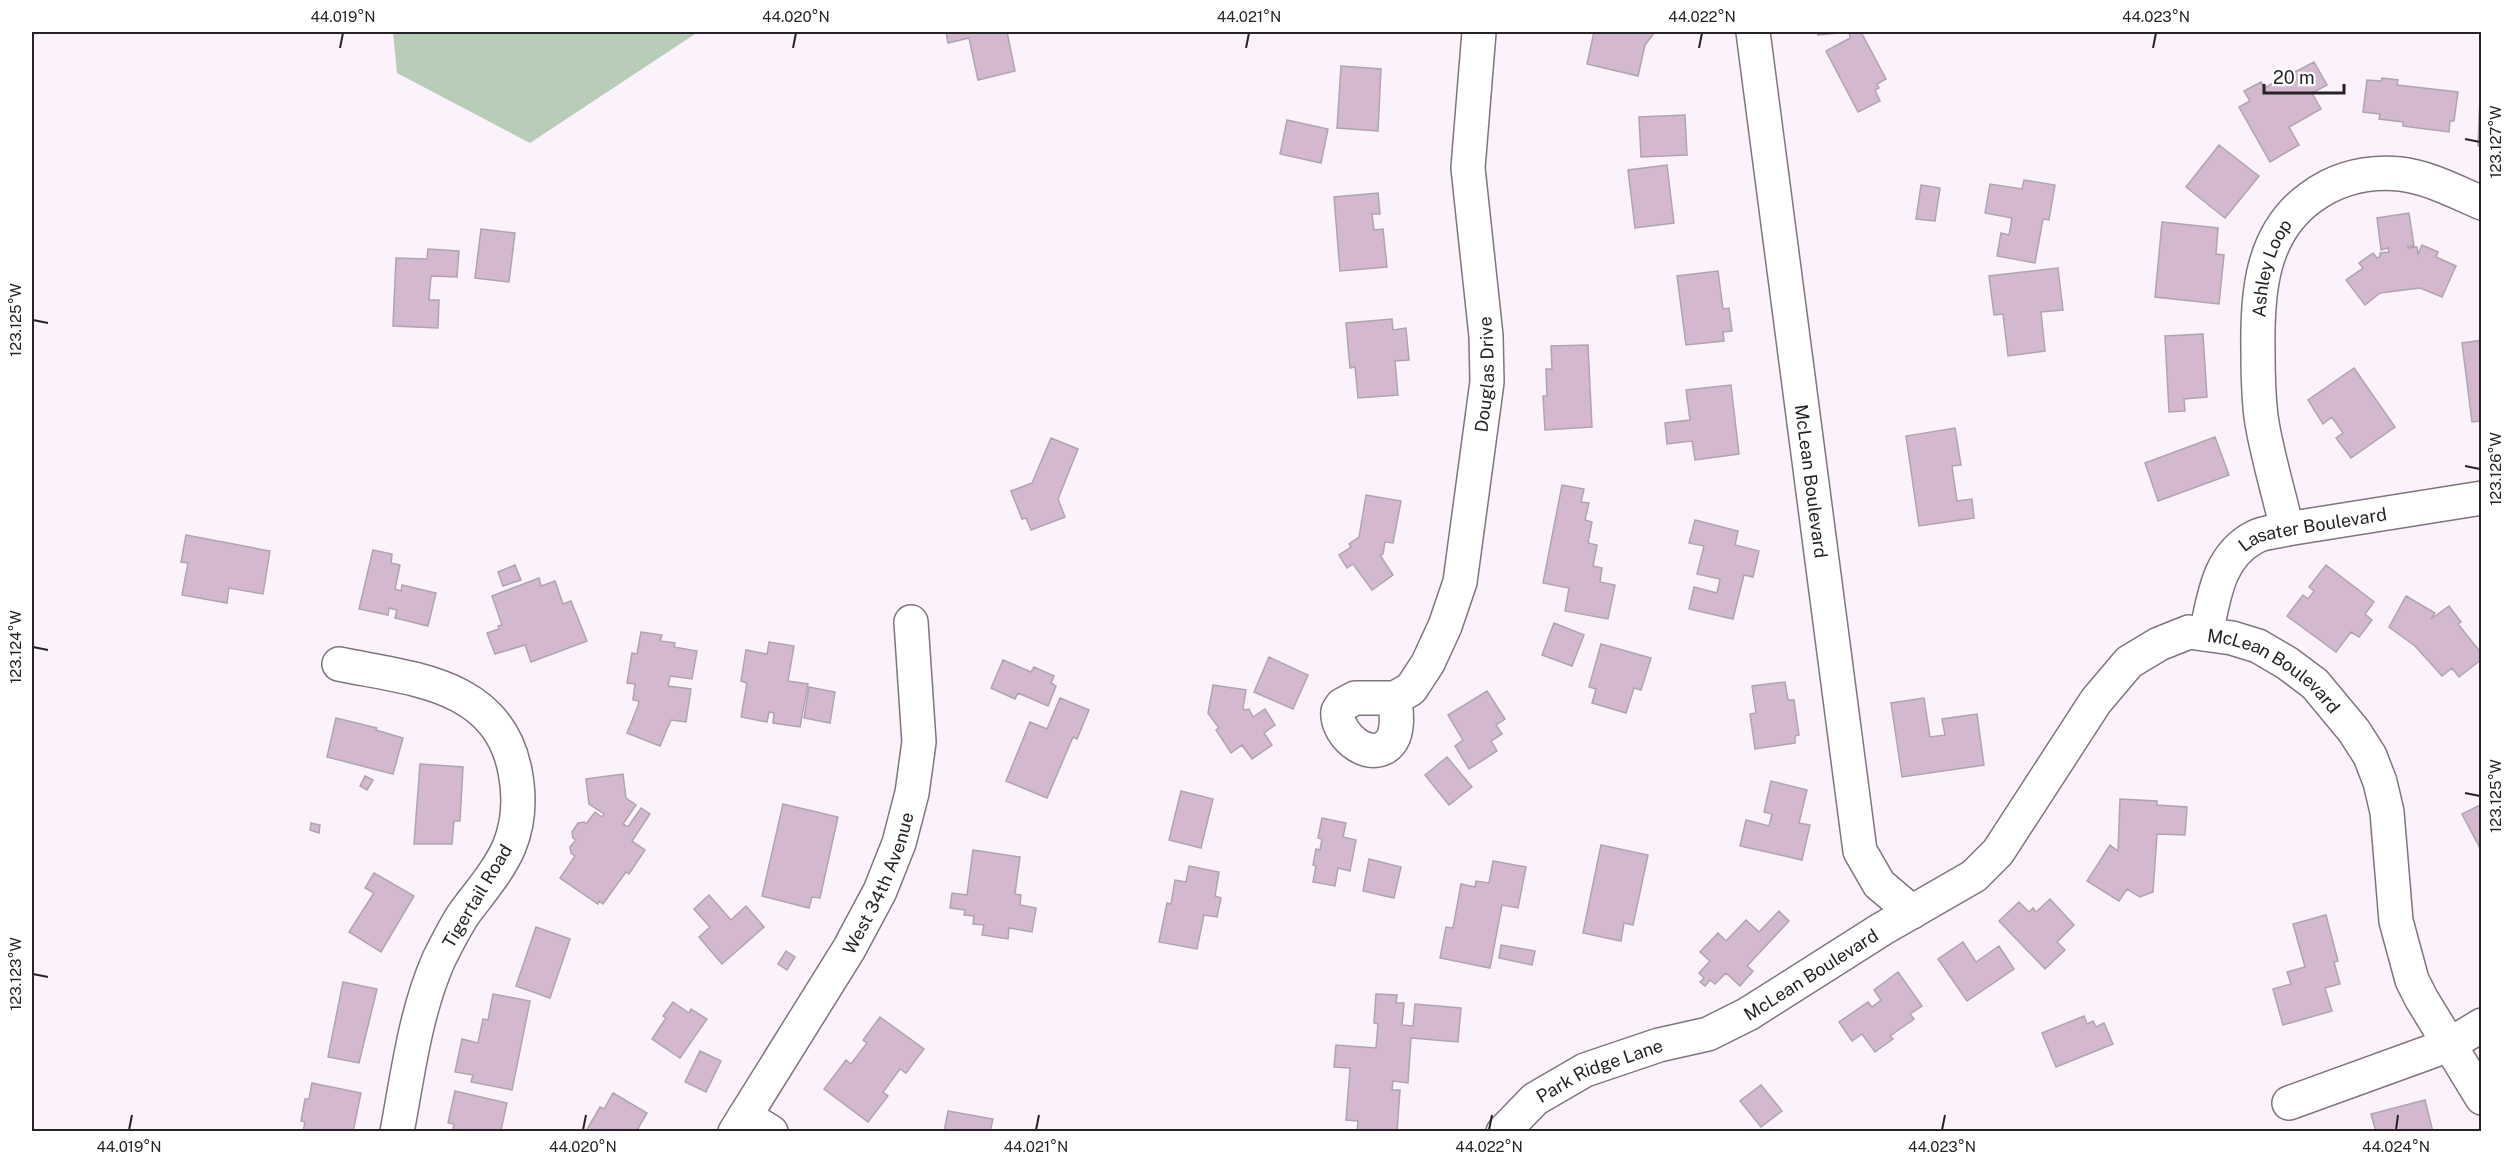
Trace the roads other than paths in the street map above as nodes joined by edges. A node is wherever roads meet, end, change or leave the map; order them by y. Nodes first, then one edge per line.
1 (1479, 32) edge
2 (1753, 32) edge
3 (2481, 203) edge
4 (2481, 498) edge
5 (2287, 529) junction
6 (911, 622) dead end
7 (2206, 634) junction
8 (339, 664) dead end
9 (1395, 698) dead end
10 (1912, 912) junction
11 (2481, 1025) edge
12 (1708, 1034) joint
13 (2449, 1045) junction
14 (2481, 1098) edge
15 (2289, 1103) dead end
16 (750, 1126) edge
17 (397, 1131) edge
18 (1503, 1131) edge

1 - 9 street, Douglas Drive
2 - 10 street, McLean Boulevard
3 - 5 street, Ashley Loop
4 - 5 street, Lasater Boulevard
5 - 7 street, Lasater Boulevard
6 - 16 street, West 34th Avenue
7 - 10 street, McLean Boulevard
7 - 13 street, McLean Boulevard
8 - 17 street, Tigertail Road
10 - 12 street, McLean Boulevard
11 - 13 street
12 - 18 street, Park Ridge Lane
13 - 14 street, McLean Boulevard
13 - 15 street

